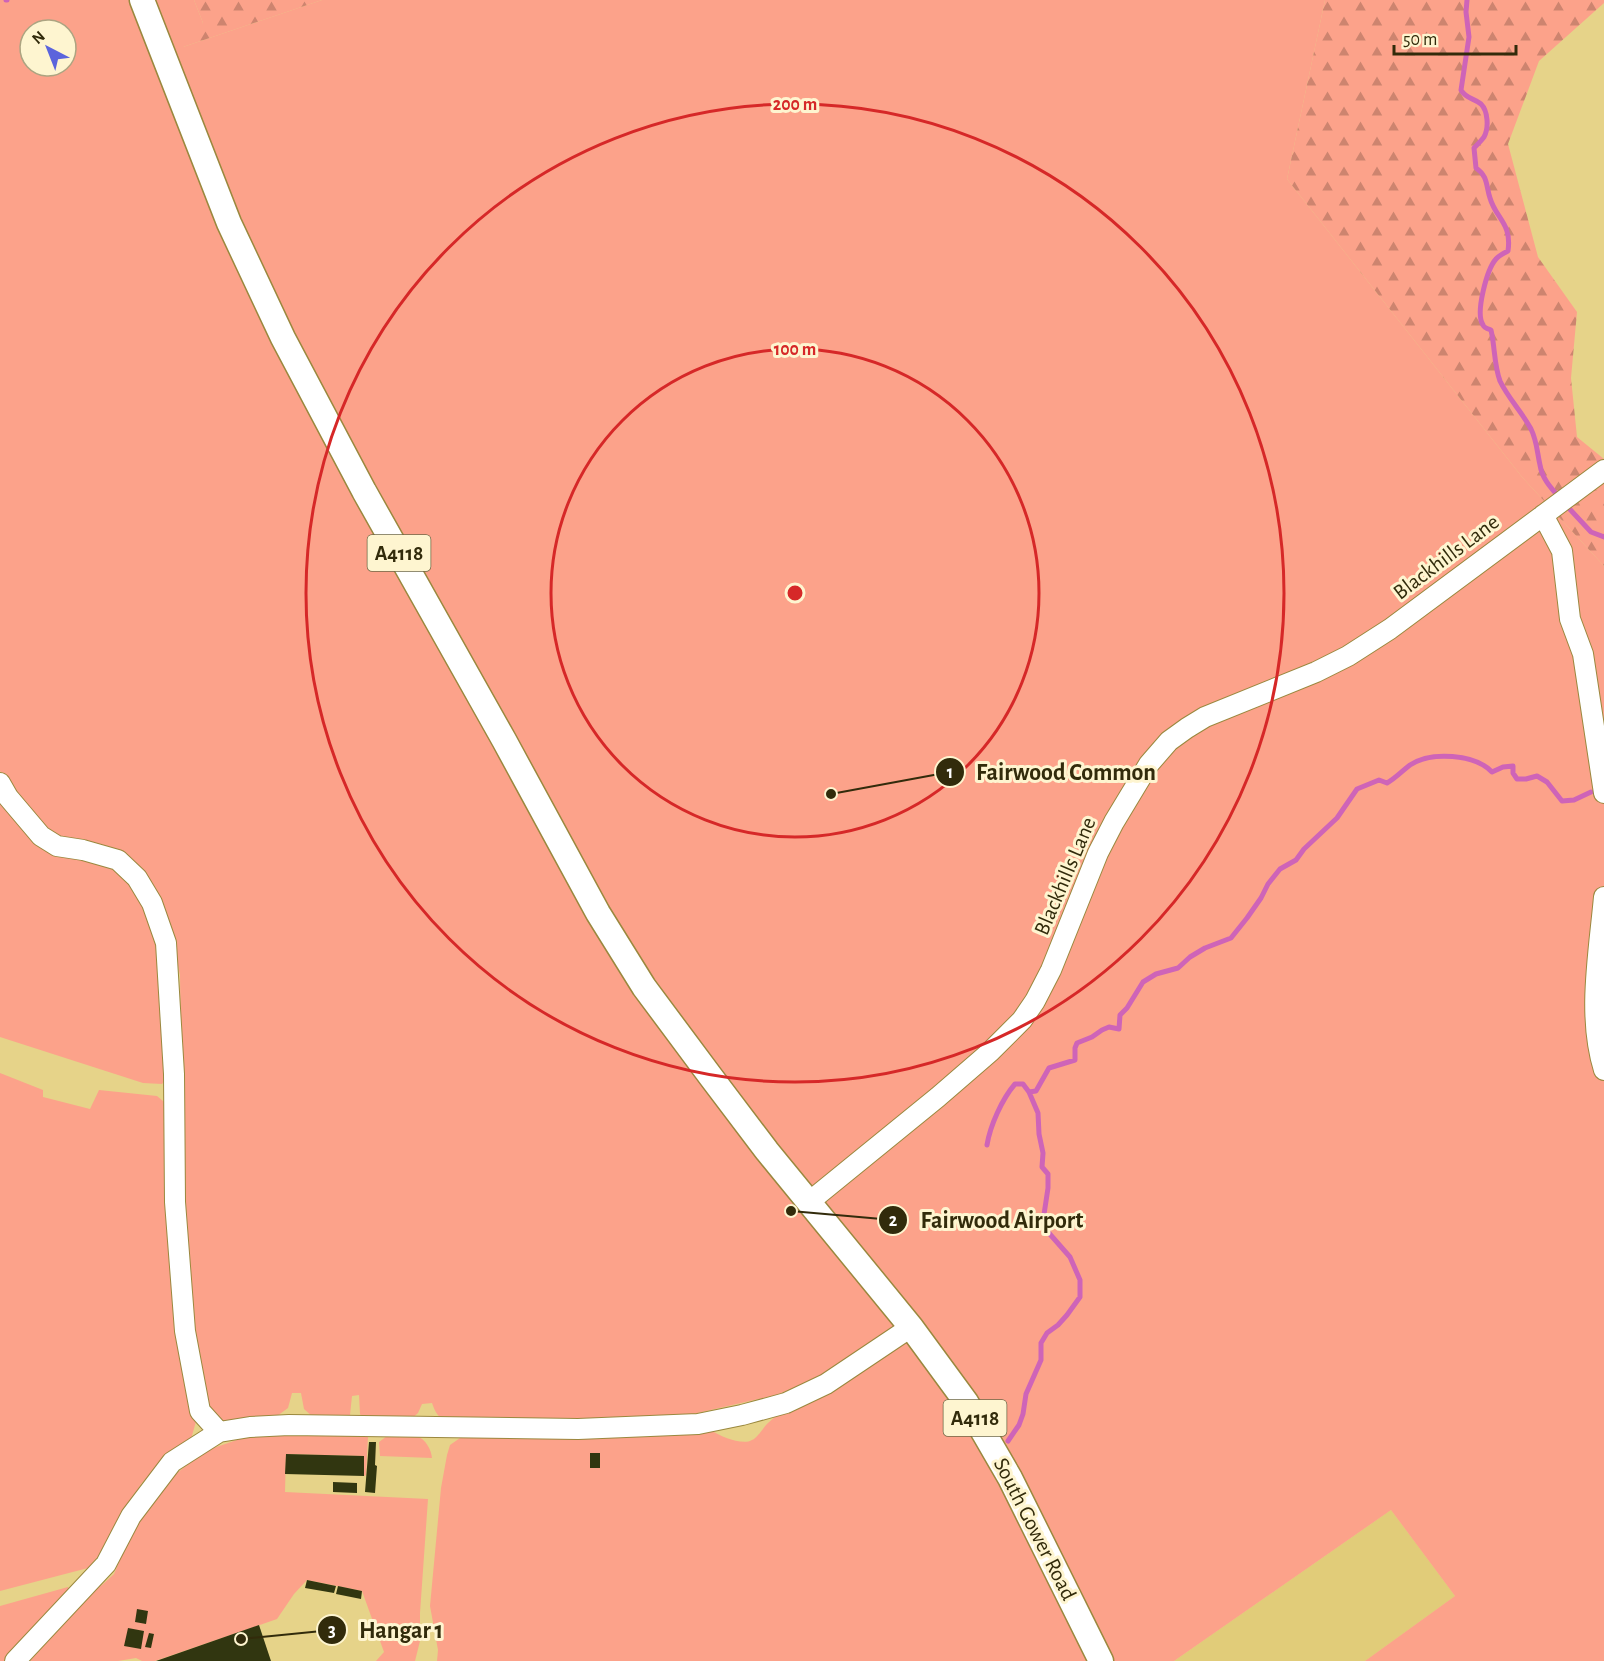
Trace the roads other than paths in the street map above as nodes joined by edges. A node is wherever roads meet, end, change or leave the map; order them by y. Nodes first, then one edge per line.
1 (142, 0) edge
2 (1599, 473) edge
3 (1549, 510) junction
4 (1604, 793) edge
5 (3, 796) edge
6 (1604, 897) edge
7 (1604, 1071) edge
8 (809, 1202) junction
9 (911, 1327) junction
10 (219, 1432) junction
11 (15, 1661) edge
12 (1101, 1661) edge

1 - 8 main road, A4118
2 - 3 street, Blackhills Lane
3 - 4 street
3 - 8 street, Blackhills Lane
5 - 10 street
6 - 7 street
8 - 9 main road, South Gower Road / A4118
9 - 10 street
9 - 12 main road, South Gower Road / A4118
10 - 11 street

